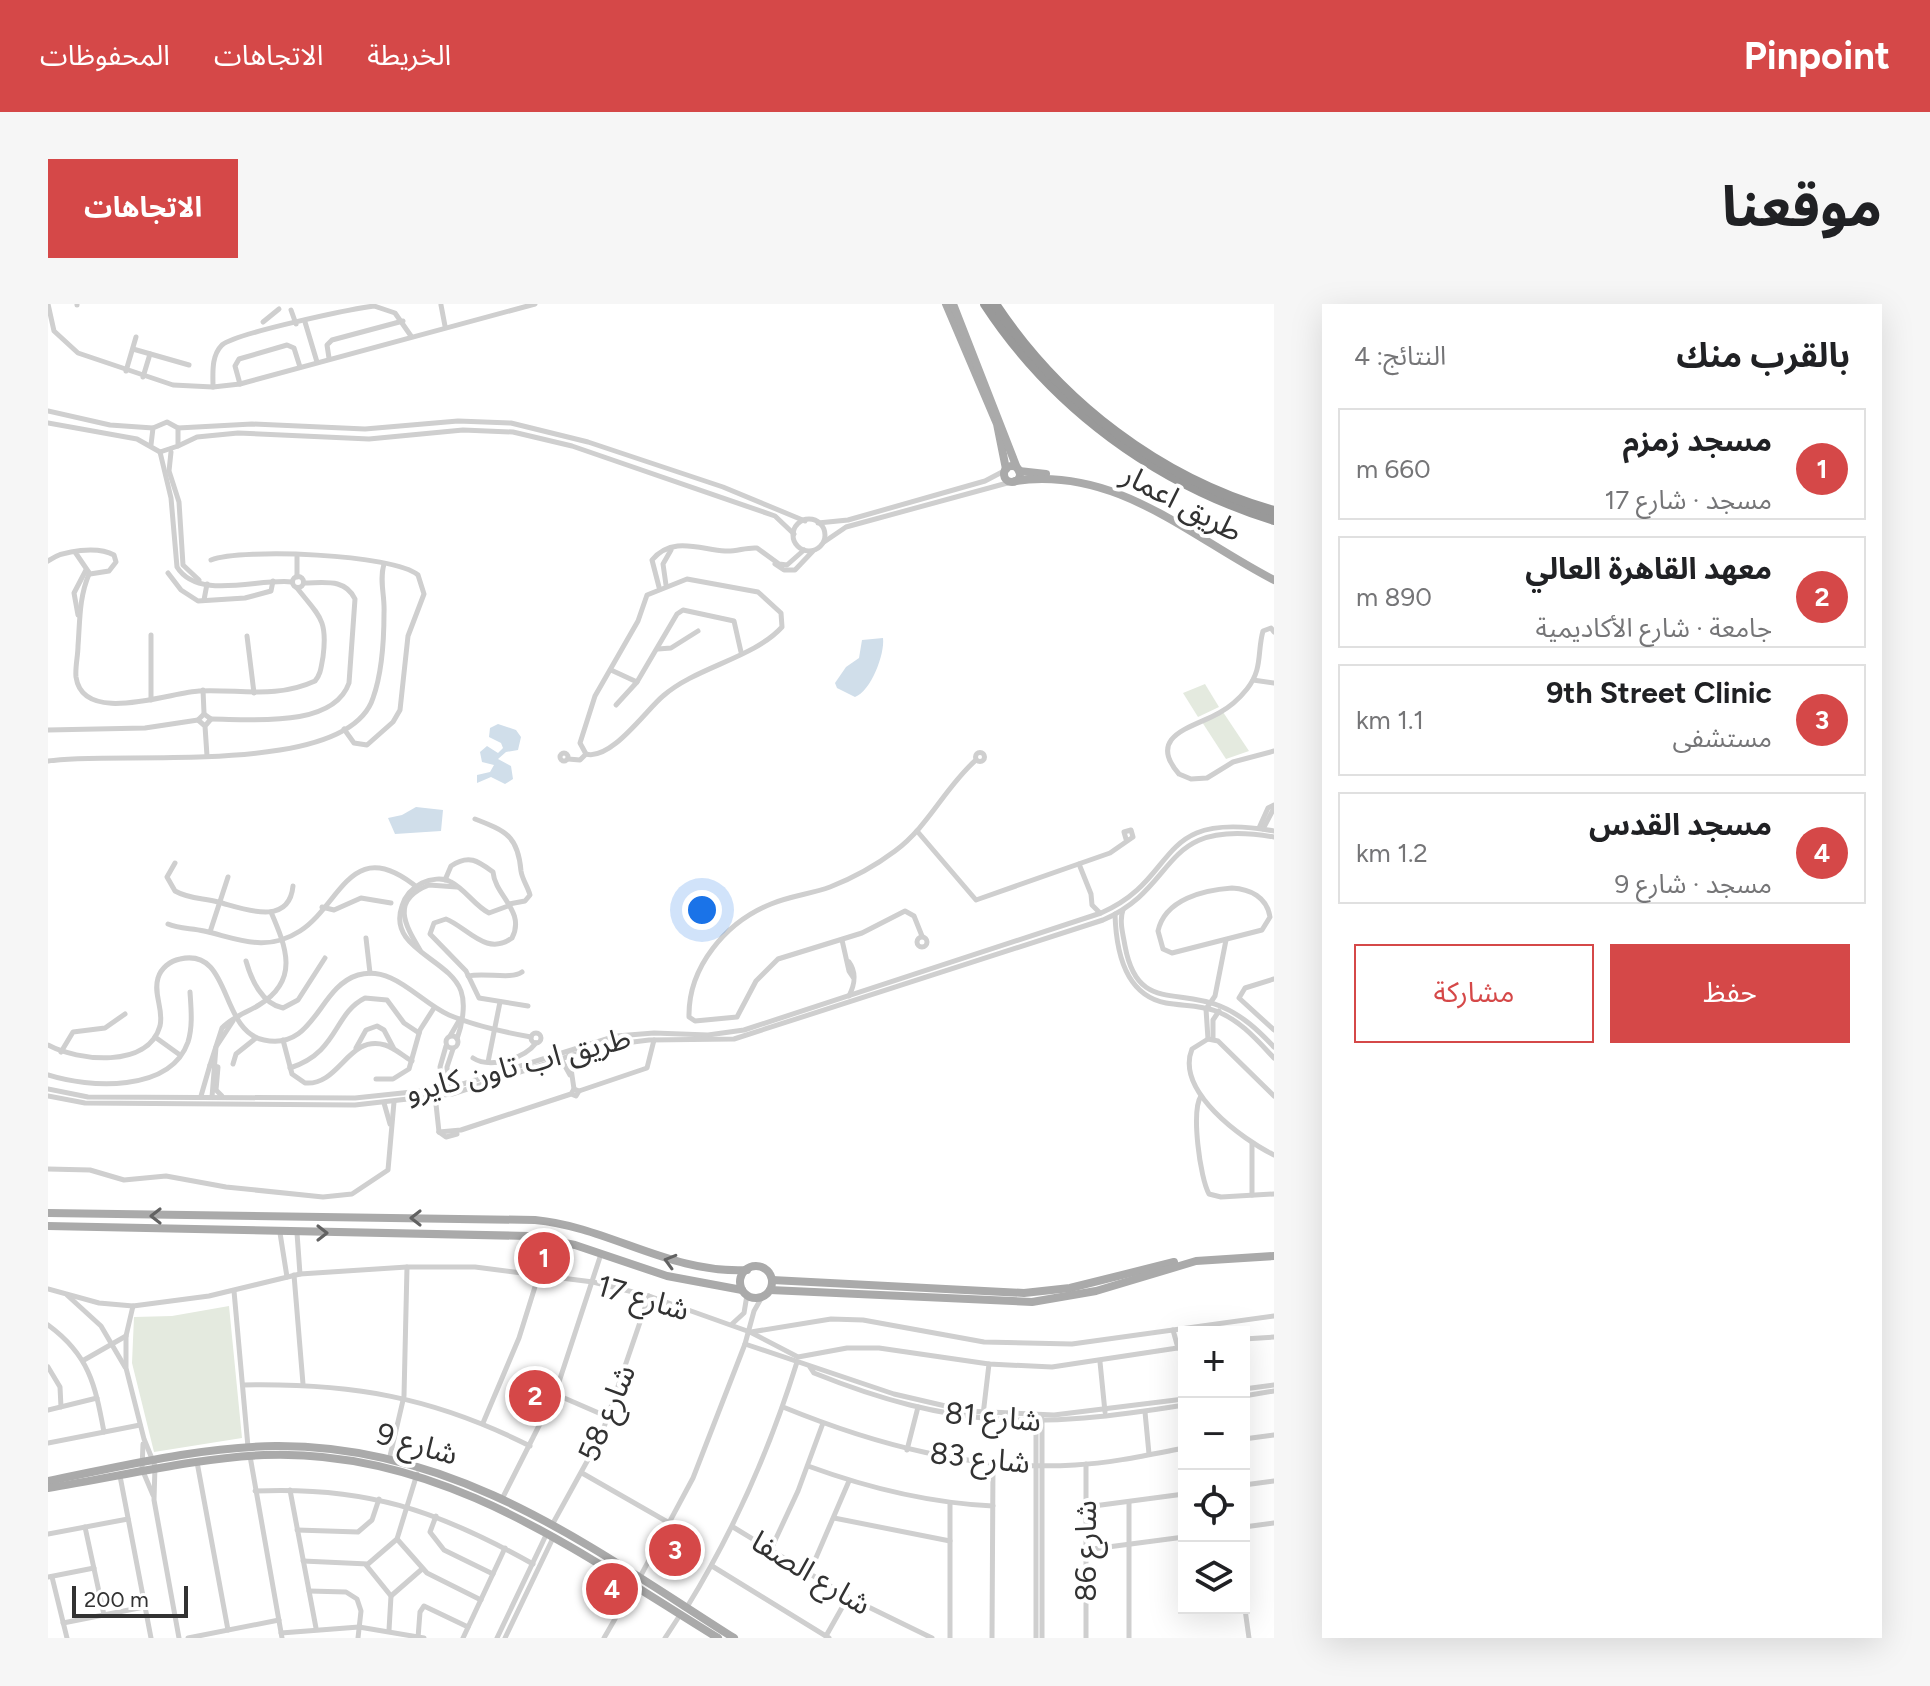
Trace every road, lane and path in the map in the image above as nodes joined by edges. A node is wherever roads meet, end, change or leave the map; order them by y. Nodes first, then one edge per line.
1 (48, 304) edge
2 (535, 304) edge
3 (946, 304) edge
4 (953, 304) edge
5 (985, 304) edge
6 (995, 304) edge
7 (441, 305) edge
8 (279, 309) dead end
9 (291, 310) dead end
10 (403, 321) junction
11 (305, 322) junction
12 (296, 324) junction
13 (445, 326) junction
14 (270, 330) junction
15 (371, 330) junction
16 (411, 336) junction
17 (136, 337) dead end
18 (376, 345) junction
19 (133, 349) junction
20 (150, 354) junction
21 (329, 358) junction
22 (317, 362) junction
23 (189, 365) dead end
24 (300, 367) junction
25 (126, 371) junction
26 (143, 377) junction
27 (240, 384) junction
28 (213, 387) junction
29 (48, 411) edge
30 (48, 423) edge
31 (110, 425) junction
32 (153, 428) junction
33 (178, 428) junction
34 (107, 435) junction
35 (151, 445) junction
36 (178, 446) junction
37 (171, 451) junction
38 (160, 452) junction
39 (1018, 469) junction
40 (673, 470) junction
41 (1005, 470) junction
42 (669, 479) junction
43 (1013, 482) junction
44 (728, 490) junction
45 (725, 498) junction
46 (1274, 511) edge
47 (1274, 520) edge
48 (805, 521) junction
49 (818, 523) junction
50 (177, 528) junction
51 (794, 534) junction
52 (824, 542) junction
53 (801, 548) junction
54 (813, 551) junction
55 (75, 552) junction
56 (92, 552) junction
57 (297, 555) junction
58 (656, 556) junction
59 (664, 559) junction
60 (211, 560) dead end
61 (48, 561) edge
62 (384, 564) junction
63 (785, 567) junction
64 (87, 569) junction
65 (658, 572) junction
66 (168, 573) dead end
67 (1274, 578) edge
68 (295, 579) junction
69 (199, 581) junction
70 (273, 581) junction
71 (304, 583) junction
72 (207, 584) junction
73 (662, 586) junction
74 (297, 588) junction
75 (190, 597) junction
76 (204, 600) junction
77 (698, 631) dead end
78 (1274, 632) edge
79 (665, 634) junction
80 (151, 635) dead end
81 (247, 636) dead end
82 (674, 645) junction
83 (658, 649) junction
84 (741, 652) junction
85 (611, 670) junction
86 (1253, 680) junction
87 (637, 682) junction
88 (1274, 683) edge
89 (203, 690) junction
90 (254, 693) junction
91 (151, 700) junction
92 (616, 705) dead end
93 (204, 714) junction
94 (211, 719) junction
95 (198, 720) junction
96 (205, 726) junction
97 (344, 729) junction
98 (48, 730) edge
99 (1274, 751) edge
100 (586, 754) junction
101 (207, 756) junction
102 (568, 759) dead end
103 (976, 760) dead end
104 (48, 761) edge
105 (1274, 807) edge
106 (475, 819) dead end
107 (917, 831) junction
108 (1264, 831) edge
109 (1126, 839) dead end
110 (175, 863) dead end
111 (1079, 864) junction
112 (228, 877) dead end
113 (445, 880) junction
114 (293, 886) dead end
115 (458, 887) junction
116 (418, 888) junction
117 (1131, 895) junction
118 (220, 902) junction
119 (391, 903) dead end
120 (1091, 903) junction
121 (509, 905) junction
122 (322, 907) junction
123 (1123, 910) junction
124 (271, 912) junction
125 (1115, 915) junction
126 (1102, 917) junction
127 (1088, 921) junction
128 (168, 924) dead end
129 (1117, 929) junction
130 (210, 932) junction
131 (922, 936) dead end
132 (366, 938) dead end
133 (283, 940) junction
134 (842, 940) junction
135 (1222, 941) junction
136 (993, 948) junction
137 (325, 958) dead end
138 (246, 961) dead end
139 (977, 961) junction
140 (941, 966) junction
141 (522, 972) dead end
142 (370, 973) junction
143 (468, 976) junction
144 (1274, 979) edge
145 (854, 980) junction
146 (922, 980) junction
147 (866, 990) junction
148 (190, 992) dead end
149 (849, 996) junction
150 (1215, 996) junction
151 (267, 999) junction
152 (500, 1002) junction
153 (528, 1006) dead end
154 (1208, 1006) junction
155 (434, 1008) junction
156 (814, 1008) junction
157 (1219, 1009) junction
158 (125, 1014) dead end
159 (235, 1017) junction
160 (460, 1019) junction
161 (797, 1020) junction
162 (769, 1022) junction
163 (492, 1030) junction
164 (1274, 1030) edge
165 (419, 1033) junction
166 (155, 1037) junction
167 (256, 1038) junction
168 (454, 1038) junction
169 (691, 1038) junction
170 (734, 1039) junction
171 (1211, 1039) junction
172 (283, 1040) junction
173 (652, 1040) junction
174 (583, 1044) junction
175 (48, 1045) edge
176 (446, 1046) junction
177 (1274, 1047) edge
178 (394, 1049) junction
179 (453, 1049) junction
180 (354, 1051) junction
181 (61, 1052) junction
182 (180, 1055) junction
183 (569, 1055) junction
184 (473, 1058) dead end
185 (1274, 1058) edge
186 (558, 1059) junction
187 (412, 1061) junction
188 (488, 1062) junction
189 (233, 1064) dead end
190 (290, 1068) junction
191 (48, 1075) edge
192 (570, 1075) junction
193 (376, 1079) dead end
194 (212, 1087) junction
195 (446, 1088) junction
196 (48, 1089) edge
197 (575, 1091) junction
198 (48, 1096) edge
199 (113, 1096) junction
200 (160, 1096) junction
201 (223, 1096) junction
202 (1201, 1096) junction
203 (1274, 1096) edge
204 (200, 1097) junction
205 (212, 1097) junction
206 (433, 1097) junction
207 (394, 1102) junction
208 (85, 1103) junction
209 (133, 1103) junction
210 (384, 1103) junction
211 (391, 1124) junction
212 (1252, 1144) junction
213 (1274, 1155) edge
214 (48, 1169) edge
215 (1274, 1194) edge
216 (1252, 1195) junction
217 (48, 1213) edge
218 (48, 1226) edge
219 (280, 1233) junction
220 (297, 1233) junction
221 (601, 1254) junction
222 (1274, 1254) edge
223 (407, 1267) junction
224 (747, 1270) junction
225 (539, 1274) junction
226 (294, 1276) junction
227 (772, 1280) junction
228 (593, 1282) junction
229 (48, 1289) edge
230 (770, 1290) junction
231 (234, 1291) junction
232 (63, 1292) junction
233 (745, 1292) junction
234 (649, 1296) junction
235 (762, 1297) junction
236 (133, 1306) junction
237 (1274, 1316) edge
238 (48, 1325) edge
239 (730, 1325) junction
240 (1173, 1330) junction
241 (750, 1332) junction
242 (126, 1336) junction
243 (1274, 1337) edge
244 (1250, 1339) edge
245 (1178, 1341) edge
246 (111, 1342) junction
247 (745, 1344) junction
248 (1178, 1349) edge
249 (84, 1360) junction
250 (798, 1360) junction
251 (1100, 1362) junction
252 (989, 1364) junction
253 (48, 1367) edge
254 (126, 1368) junction
255 (303, 1384) junction
256 (243, 1385) junction
257 (1274, 1388) edge
258 (1250, 1389) edge
259 (555, 1394) junction
260 (1250, 1394) edge
261 (404, 1396) junction
262 (98, 1398) junction
263 (1178, 1403) edge
264 (1178, 1403) edge
265 (918, 1406) junction
266 (61, 1407) junction
267 (783, 1407) junction
268 (48, 1410) edge
269 (1145, 1412) junction
270 (1105, 1413) junction
271 (983, 1416) junction
272 (608, 1417) junction
273 (1039, 1419) junction
274 (482, 1423) junction
275 (823, 1423) junction
276 (140, 1425) junction
277 (104, 1432) junction
278 (1274, 1435) edge
279 (1250, 1438) edge
280 (144, 1439) junction
281 (48, 1443) edge
282 (530, 1446) junction
283 (1178, 1449) edge
284 (907, 1450) junction
285 (249, 1452) junction
286 (1149, 1454) junction
287 (390, 1456) junction
288 (193, 1459) junction
289 (153, 1461) junction
290 (142, 1462) junction
291 (993, 1463) junction
292 (1086, 1464) junction
293 (1039, 1465) junction
294 (808, 1466) junction
295 (155, 1471) junction
296 (144, 1473) junction
297 (417, 1473) junction
298 (582, 1473) junction
299 (120, 1476) junction
300 (48, 1481) edge
301 (849, 1481) junction
302 (1274, 1481) edge
303 (1250, 1484) edge
304 (48, 1488) edge
305 (290, 1490) junction
306 (255, 1491) junction
307 (1178, 1495) edge
308 (379, 1499) junction
309 (502, 1499) junction
310 (154, 1500) junction
311 (1129, 1502) junction
312 (950, 1503) junction
313 (407, 1506) junction
314 (993, 1506) junction
315 (1086, 1507) junction
316 (436, 1516) junction
317 (834, 1518) junction
318 (128, 1519) junction
319 (1274, 1523) edge
320 (671, 1524) junction
321 (1250, 1526) edge
322 (85, 1527) junction
323 (733, 1527) junction
324 (297, 1530) junction
325 (551, 1531) junction
326 (48, 1534) edge
327 (1178, 1538) edge
328 (397, 1539) junction
329 (950, 1541) junction
330 (1129, 1546) junction
331 (505, 1548) junction
332 (771, 1549) junction
333 (1085, 1550) junction
334 (303, 1561) junction
335 (533, 1564) junction
336 (366, 1565) junction
337 (712, 1566) junction
338 (94, 1568) junction
339 (422, 1569) junction
340 (493, 1574) junction
341 (809, 1574) junction
342 (50, 1577) edge
343 (637, 1582) junction
344 (309, 1591) junction
345 (391, 1596) junction
346 (848, 1597) junction
347 (481, 1600) junction
348 (145, 1607) junction
349 (683, 1611) junction
350 (1246, 1614) edge
351 (104, 1615) junction
352 (279, 1620) junction
353 (63, 1623) junction
354 (359, 1627) junction
355 (468, 1627) junction
356 (316, 1628) junction
357 (228, 1630) junction
358 (389, 1630) junction
359 (281, 1635) edge
360 (420, 1637) edge
361 (828, 1637) edge
362 (67, 1638) edge
363 (151, 1638) edge
364 (179, 1638) edge
365 (188, 1638) edge
366 (358, 1638) edge
367 (463, 1638) edge
368 (497, 1638) edge
369 (505, 1638) edge
370 (604, 1638) edge
371 (665, 1638) edge
372 (718, 1638) edge
373 (734, 1638) edge
374 (932, 1638) edge
375 (950, 1638) edge
376 (992, 1638) edge
377 (1039, 1638) edge
378 (1086, 1638) edge
379 (1129, 1638) edge
380 (1249, 1638) edge

1 - 25 street
2 - 13 street
3 - 41 main road
4 - 39 main road
5 - 47 highway
6 - 46 highway
7 - 13 street
8 - 14 street
9 - 12 street
10 - 11 street
10 - 15 street
10 - 16 street
11 - 12 street
11 - 22 street
12 - 14 street
13 - 16 street
14 - 28 street
15 - 18 street
15 - 21 street
16 - 18 street
17 - 19 street
18 - 21 street
19 - 20 street
19 - 25 street
20 - 23 street
20 - 26 street
21 - 22 street
22 - 24 street
24 - 27 street
24 - 27 street
25 - 26 street
26 - 28 street
27 - 28 street
29 - 31 street
30 - 34 street
31 - 32 street
31 - 34 street
32 - 33 street
32 - 35 street
33 - 36 street
33 - 40 street
34 - 35 street
35 - 38 street
36 - 37 street
36 - 42 street
37 - 38 street
37 - 50 street
38 - 50 street
39 - 41 main road, طريق اعمار
39 - 43 main road
39 - 67 main road, طريق اعمار
40 - 42 street
40 - 44 street
41 - 43 main road
41 - 49 street
42 - 45 street
43 - 52 street
43 - 67 main road, طريق اعمار
44 - 45 street
44 - 48 street
45 - 51 street
48 - 49 street
48 - 51 street
49 - 52 street
50 - 69 street
51 - 53 street
52 - 54 street
53 - 54 street
53 - 63 street
54 - 63 street
55 - 56 street
55 - 61 street
55 - 64 street
56 - 64 street
56 - 64 street
57 - 60 street
57 - 62 street
57 - 68 street
58 - 59 street
58 - 63 street
58 - 65 street
59 - 63 street
59 - 65 street
62 - 97 street
62 - 97 street
64 - 91 street
65 - 73 street
66 - 75 street
68 - 70 street
68 - 71 street
68 - 74 street
69 - 72 street
69 - 75 street
70 - 72 street
70 - 76 street
71 - 74 street
71 - 94 street
72 - 76 street
73 - 84 street
73 - 85 street
74 - 90 street
75 - 76 street
77 - 82 street
78 - 86 street
79 - 82 street
79 - 83 street
79 - 84 street
80 - 91 street
81 - 90 street
82 - 83 street
83 - 87 street
84 - 100 street
85 - 87 street
85 - 100 street
86 - 88 street
86 - 99 street
87 - 92 street
89 - 90 street
89 - 91 street
89 - 93 street
93 - 94 street
93 - 95 street
94 - 96 street
95 - 96 street
95 - 98 street
96 - 101 street
97 - 101 street
100 - 102 street
101 - 104 street
103 - 107 street
105 - 108 street
106 - 121 street
107 - 111 street
107 - 134 street
108 - 117 street, طريق اب تاون كايرو
108 - 123 street, طريق اب تاون كايرو
109 - 111 street
110 - 118 street
111 - 120 street
112 - 118 street
113 - 115 street
113 - 116 street
113 - 121 street
114 - 124 street
115 - 116 street
115 - 121 street
116 - 122 street
116 - 160 street
117 - 125 street
117 - 126 street, طريق اب تاون كايرو
118 - 124 street
118 - 130 street
119 - 122 street
120 - 126 street
120 - 127 street
121 - 143 street
122 - 133 street
123 - 125 street, طريق اب تاون كايرو
123 - 154 street
124 - 133 street
125 - 126 street, طريق اب تاون كايرو
125 - 129 street
126 - 127 street, طريق اب تاون كايرو
126 - 129 street
127 - 136 street, طريق اب تاون كايرو
127 - 139 street, طريق اب تاون كايرو
128 - 130 street
129 - 154 street
130 - 133 street
131 - 134 street
132 - 142 street
133 - 151 street
134 - 145 street
135 - 135 street
135 - 150 street
136 - 139 street
136 - 140 street, طريق اب تاون كايرو
137 - 151 street
138 - 151 street
139 - 146 street, طريق اب تاون كايرو
140 - 146 street
140 - 147 street, طريق اب تاون كايرو
141 - 143 street
142 - 155 street
142 - 172 street
143 - 152 street
144 - 164 street
145 - 147 street
145 - 149 street
146 - 161 street, طريق اب تاون كايرو
147 - 149 street, طريق اب تاون كايرو
148 - 182 street
149 - 156 street, طريق اب تاون كايرو
150 - 154 street
150 - 157 street
151 - 159 street
152 - 153 street
152 - 163 street
154 - 157 street
154 - 171 street
155 - 160 street
155 - 165 street
156 - 161 street
156 - 162 street, طريق اب تاون كايرو
157 - 171 street
157 - 177 street
157 - 185 street
158 - 181 street
159 - 166 street
159 - 167 street
159 - 194 street
160 - 163 street
160 - 168 street
161 - 170 street, طريق اب تاون كايرو
162 - 169 street, طريق اب تاون كايرو
162 - 170 street
163 - 188 street
163 - 188 street
165 - 187 street
165 - 190 street
166 - 181 street
166 - 182 street
167 - 172 street
167 - 189 street
168 - 176 street
168 - 179 street
169 - 170 street, طريق اب تاون كايرو
169 - 173 street, طريق اب تاون كايرو
169 - 174 street, طريق اب تاون كايرو
171 - 202 street
171 - 203 street
172 - 190 street
173 - 183 street, طريق اب تاون كايرو
173 - 197 street
174 - 186 street
174 - 195 street, طريق اب تاون كايرو
175 - 181 street
176 - 179 street
176 - 195 street
178 - 180 street
178 - 180 street
178 - 187 street
179 - 195 street
180 - 190 street
182 - 191 street
183 - 186 street, طريق اب تاون كايرو
183 - 192 street
184 - 188 street
186 - 192 street
186 - 206 street, طريق اب تاون كايرو
187 - 193 street
192 - 197 street
194 - 201 street
194 - 204 street
194 - 205 street
195 - 201 street, طريق اب تاون كايرو
195 - 206 street
196 - 199 street, طريق اب تاون كايرو
197 - 206 street
198 - 208 street, طريق اب تاون كايرو
199 - 200 street, طريق اب تاون كايرو
199 - 208 street
200 - 204 street, طريق اب تاون كايرو
200 - 209 street
201 - 205 street, طريق اب تاون كايرو
202 - 212 street
202 - 216 street
204 - 205 street, طريق اب تاون كايرو
206 - 207 street, طريق اب تاون كايرو
207 - 210 street, طريق اب تاون كايرو
207 - 211 street
208 - 209 street, طريق اب تاون كايرو
209 - 210 street, طريق اب تاون كايرو
210 - 211 street
211 - 214 street
212 - 213 street
212 - 216 street
215 - 216 street
224 -> 217 main road
218 - 219 main road
219 - 220 main road
219 - 226 street
220 -> 221 main road
220 - 226 street
221 - 228 street
221 - 233 main road
222 - 227 main road
222 - 230 main road
223 - 225 street, شارع 17
223 - 226 street, شارع 17
223 - 261 street
224 - 227 main road
224 - 233 main road
225 - 228 street, شارع 17
225 - 274 street
226 - 231 street, شارع 17
226 - 255 street
227 - 230 main road
228 - 234 street, شارع 17
228 - 259 street
229 - 232 street, شارع 17
230 - 235 main road
231 - 236 street, شارع 17
231 - 256 street
232 - 236 street, شارع 17
232 - 246 street
233 - 235 main road
233 - 239 street
234 - 239 street, شارع 17
234 - 272 street, شارع 58
235 - 241 street
236 - 242 street
237 - 240 street
238 - 249 street
239 - 241 street, شارع 17
240 - 241 street
240 - 245 street
241 - 247 street
241 - 250 street, شارع 17
242 - 246 street
242 - 254 street
243 - 244 street
246 - 249 street
246 - 254 street
247 - 250 street, شارع 81
247 - 320 street
248 - 251 street
249 - 262 street
250 - 252 street
250 - 265 street, شارع 81
250 - 267 street
251 - 252 street
251 - 270 street
252 - 271 street
253 - 266 street
254 - 276 street
255 - 256 street
255 - 261 street
256 - 285 street
257 - 258 street
257 - 260 street
259 - 272 street
259 - 282 street
261 - 274 street
261 - 287 street
262 - 266 street
262 - 277 street
263 - 270 street, شارع 81
264 - 269 street, شارع 81
265 - 271 street, شارع 81
265 - 284 street
266 - 268 street
267 - 275 street, شارع 83
267 - 323 street
269 - 270 street, شارع 81
269 - 286 street
270 - 273 street, شارع 81
271 - 273 street, شارع 81
272 - 298 street, شارع 58
273 - 293 street
274 - 282 street
275 - 284 street, شارع 83
275 - 294 street
276 - 277 street
276 - 280 street
277 - 281 street
278 - 279 street
280 - 289 street
280 - 290 street
282 - 309 street
283 - 286 street, شارع 83
284 - 291 street, شارع 83
285 - 287 main road, شارع 9
285 - 288 main road, شارع 9
285 - 297 main road, شارع 9
285 - 306 street
286 - 292 street, شارع 83
287 - 309 main road, شارع 9
288 - 289 main road, شارع 9
288 - 295 main road, شارع 9
288 - 357 street
289 - 290 main road, شارع 9
289 - 295 street
290 - 296 street
290 - 300 main road, شارع 9
291 - 293 street, شارع 83
291 - 314 street
292 - 293 street, شارع 83
292 - 315 street, شارع 86
293 - 377 street
294 - 301 street
294 - 332 street
295 - 296 main road, شارع 9
295 - 310 street
296 - 299 main road, شارع 9
296 - 310 street
297 - 313 street
297 - 325 main road, شارع 9
298 - 320 street
298 - 325 street, شارع 58
299 - 304 main road, شارع 9
299 - 318 street
301 - 312 street
301 - 317 street
302 - 303 street
305 - 306 street
305 - 308 street
305 - 324 street
306 - 352 street
307 - 311 street
308 - 313 street
308 - 324 street
309 - 325 main road, شارع 9
310 - 364 street
311 - 315 street
311 - 330 street
312 - 314 street
312 - 329 street
313 - 316 street
313 - 328 street
314 - 376 street
315 - 333 street, شارع 86
316 - 331 street
316 - 340 street
317 - 329 street
317 - 341 street
318 - 322 street
318 - 348 street
319 - 321 street
320 - 343 street
322 - 326 street
322 - 338 street
323 - 332 street, شارع الصفا
323 - 337 street
324 - 334 street
325 - 335 street
325 - 343 main road, شارع 9
325 - 369 street
327 - 330 street
328 - 336 street
328 - 339 street
329 - 375 street
330 - 333 street
330 - 379 street
331 - 335 street
331 - 340 street
332 - 341 street, شارع الصفا
333 - 378 street, شارع 86
334 - 336 street
334 - 344 street
335 - 368 street
336 - 345 street
337 - 349 street
337 - 361 street
338 - 342 street
338 - 351 street
339 - 345 street
339 - 347 street
340 - 347 street
341 - 346 street, شارع الصفا
342 - 353 street
343 - 349 main road, شارع 9
343 - 370 street
344 - 354 street
344 - 356 street
345 - 358 street
346 - 361 street
346 - 374 street, شارع الصفا
347 - 355 street
348 - 351 street
348 - 363 street
349 - 371 street
349 - 372 main road, شارع 9
349 - 373 main road, شارع 9
350 - 380 street
351 - 353 street
352 - 357 street
352 - 359 street
353 - 362 street
354 - 356 street
354 - 358 street
354 - 366 street
355 - 360 street
355 - 367 street
356 - 359 street
357 - 365 street
358 - 360 street

